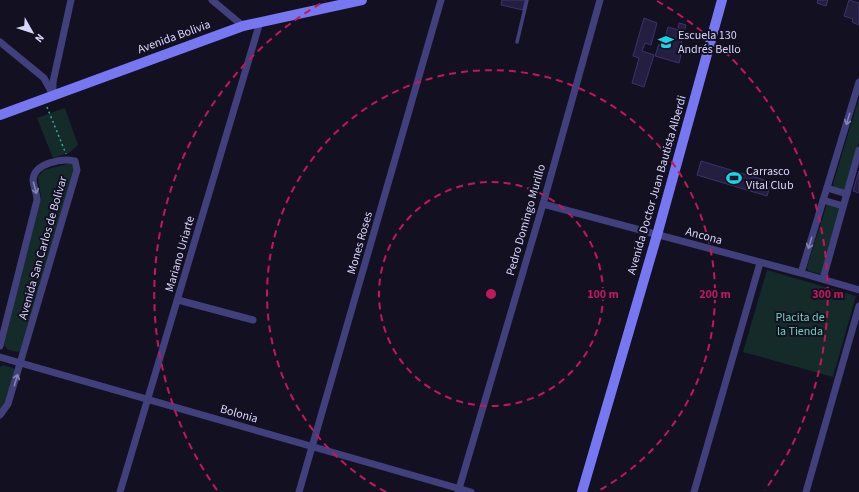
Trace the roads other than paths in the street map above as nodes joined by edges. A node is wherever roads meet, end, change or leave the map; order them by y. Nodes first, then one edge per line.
1 (71, 0) edge
2 (212, 0) edge
3 (362, 0) edge
4 (441, 0) edge
5 (527, 0) edge
6 (600, 0) edge
7 (722, 0) edge
8 (260, 22) junction
9 (243, 26) junction
10 (0, 42) edge
11 (517, 42) dead end
12 (859, 82) edge
13 (53, 95) junction
14 (0, 115) edge
15 (859, 150) edge
16 (827, 188) junction
17 (847, 194) junction
18 (823, 200) junction
19 (543, 204) junction
20 (843, 206) junction
21 (657, 235) junction
22 (760, 263) junction
23 (801, 273) junction
24 (823, 279) junction
25 (859, 290) edge
26 (178, 300) junction
27 (859, 306) edge
28 (253, 320) dead end
29 (0, 346) edge
30 (0, 357) edge
31 (21, 362) junction
32 (147, 400) junction
33 (0, 415) edge
34 (313, 446) junction
35 (459, 490) edge
36 (120, 492) edge
37 (299, 492) edge
38 (472, 492) edge
39 (582, 492) edge
40 (694, 492) edge
41 (806, 492) edge

1 - 13 street
2 - 9 street
3 - 8 street, Avenida Bolivia
4 - 34 street, Mones Roses
5 - 11 lane
6 - 19 street, Pedro Domingo Murillo
7 - 21 street, Avenida Doctor Juan Bautista Alberdi
8 - 9 street, Avenida Bolivia
8 - 26 street, Mariano Uriarte
9 - 13 street, Avenida Bolivia
10 - 13 street
12 -> 16 street
13 - 14 street, Avenida Bolivia
15 - 17 street
16 - 17 street
16 - 18 street
17 - 20 street
18 - 20 street
18 -> 23 street
19 - 21 street, Ancona
19 - 35 street, Pedro Domingo Murillo
20 - 24 street
21 - 22 street, Ancona
21 - 39 street, Avenida Doctor Juan Bautista Alberdi
22 - 23 street, Ancona
22 - 40 street
23 - 24 street, Ancona
24 - 25 street, Ancona
26 - 28 street
26 - 32 street, Mariano Uriarte
27 - 41 street
31 -> 29 street, Avenida San Carlos de Bolívar
30 - 31 street, Bolonia
31 - 32 street, Bolonia
33 -> 31 street, Avenida San Carlos de Bolívar
32 - 34 street, Bolonia
32 - 36 street, Mariano Uriarte
34 - 35 street, Bolonia
34 - 37 street, Mones Roses
35 - 38 street, Bolonia

